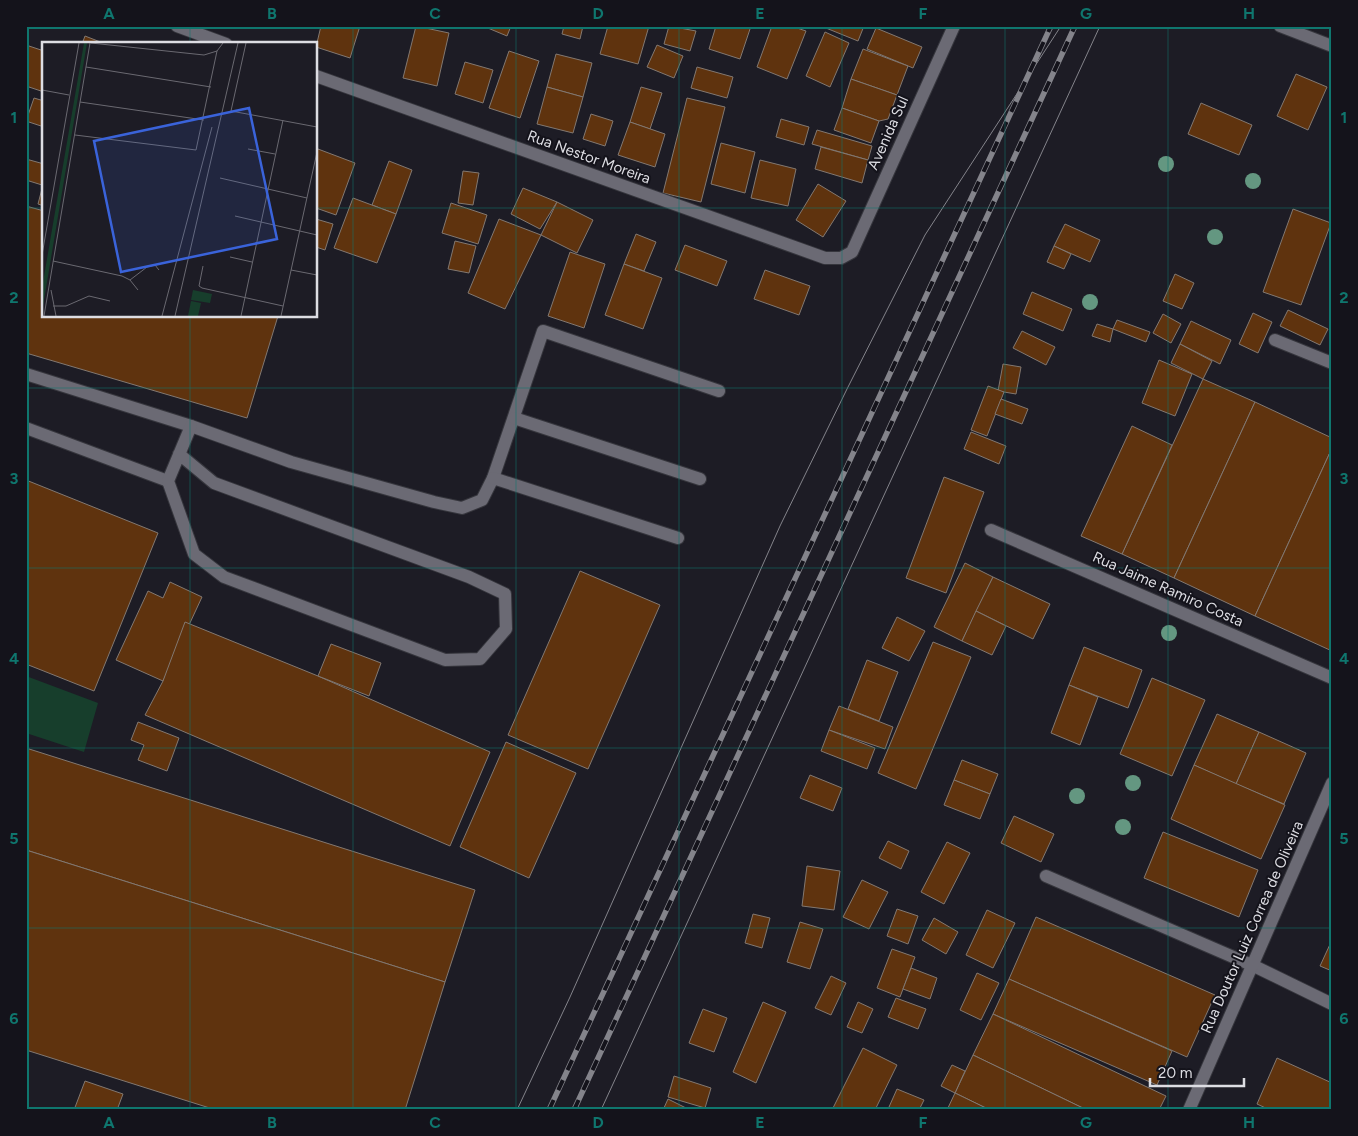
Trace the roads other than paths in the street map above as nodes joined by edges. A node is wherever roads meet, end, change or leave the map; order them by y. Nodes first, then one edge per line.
1 (177, 26) edge
2 (954, 26) edge
3 (1280, 26) edge
4 (221, 42) edge
5 (1332, 46) edge
6 (318, 77) edge
7 (852, 252) joint
8 (1274, 340) dead end
9 (1332, 362) edge
10 (26, 374) edge
11 (720, 391) dead end
12 (514, 418) junction
13 (191, 426) junction
14 (26, 428) edge
15 (179, 454) junction
16 (493, 478) junction
17 (700, 479) dead end
18 (168, 481) junction
19 (991, 530) dead end
20 (678, 538) dead end
21 (1332, 678) edge
22 (1332, 784) edge
23 (1046, 876) dead end
24 (1254, 966) junction
25 (1332, 1004) edge
26 (1189, 1110) edge

1 - 4 street
2 - 7 street, Avenida Sul
3 - 5 street
6 - 7 street, Rua Nestor Moreira
8 - 9 street
10 - 13 street
11 - 12 street
12 - 16 street
12 - 17 street
13 - 15 street
13 - 16 street
14 - 18 street
15 - 18 street
15 - 18 street
16 - 20 street
19 - 21 street, Rua Jaime Ramiro Costa
22 - 24 street, Rua Doutor Luiz Correa de Oliveira
23 - 24 street
24 - 25 street
24 - 26 street, Rua Doutor Luiz Correa de Oliveira

